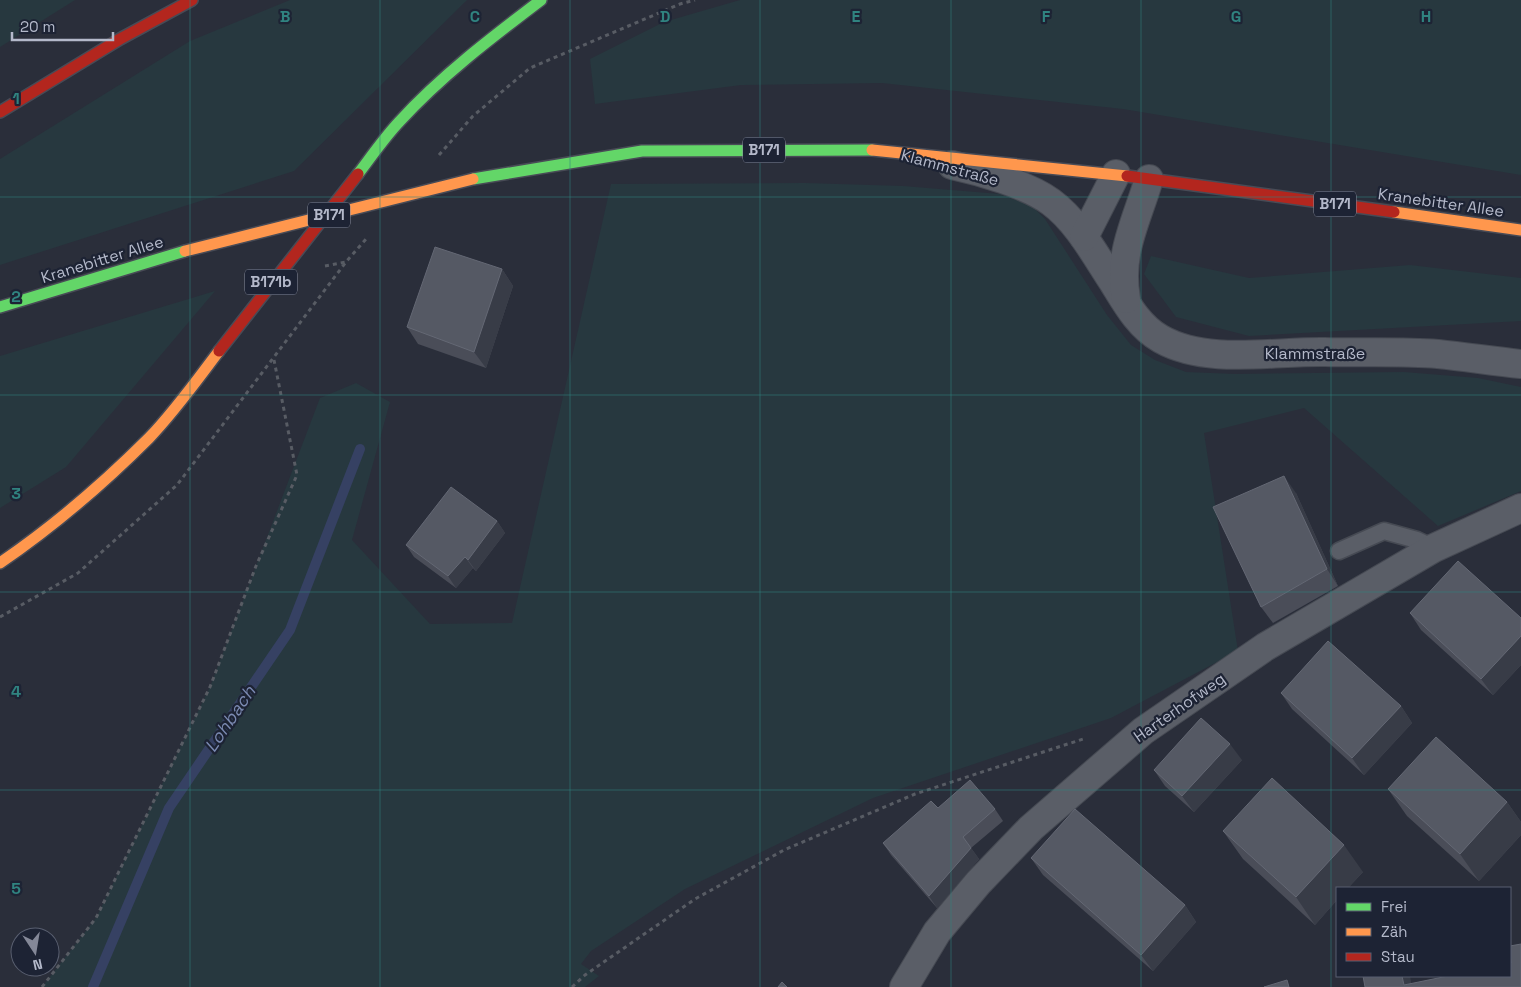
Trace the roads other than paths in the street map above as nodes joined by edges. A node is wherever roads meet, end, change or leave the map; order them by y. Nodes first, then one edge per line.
1 (192, 0) edge
2 (542, 0) edge
3 (0, 112) edge
4 (887, 151) junction
5 (1116, 174) junction
6 (1149, 179) junction
7 (1521, 230) edge
8 (1084, 237) junction
9 (1126, 303) junction
10 (0, 307) edge
11 (1521, 364) edge
12 (1521, 508) edge
13 (1434, 548) junction
14 (1339, 551) dead end
15 (0, 563) edge
16 (904, 987) edge

1 - 3 main road
2 - 15 main road, B171b
4 - 5 main road, B171
4 - 8 street, Klammstraße
4 - 10 main road, Kranebitter Allee / B171, bridge
5 - 6 main road, B171
5 - 8 street
6 - 7 main road, Kranebitter Allee / B171
6 - 9 street
8 - 9 street, Klammstraße
9 - 11 street, Klammstraße
12 - 13 street, Harterhofweg
13 - 14 lane
13 - 16 street, Harterhofweg

